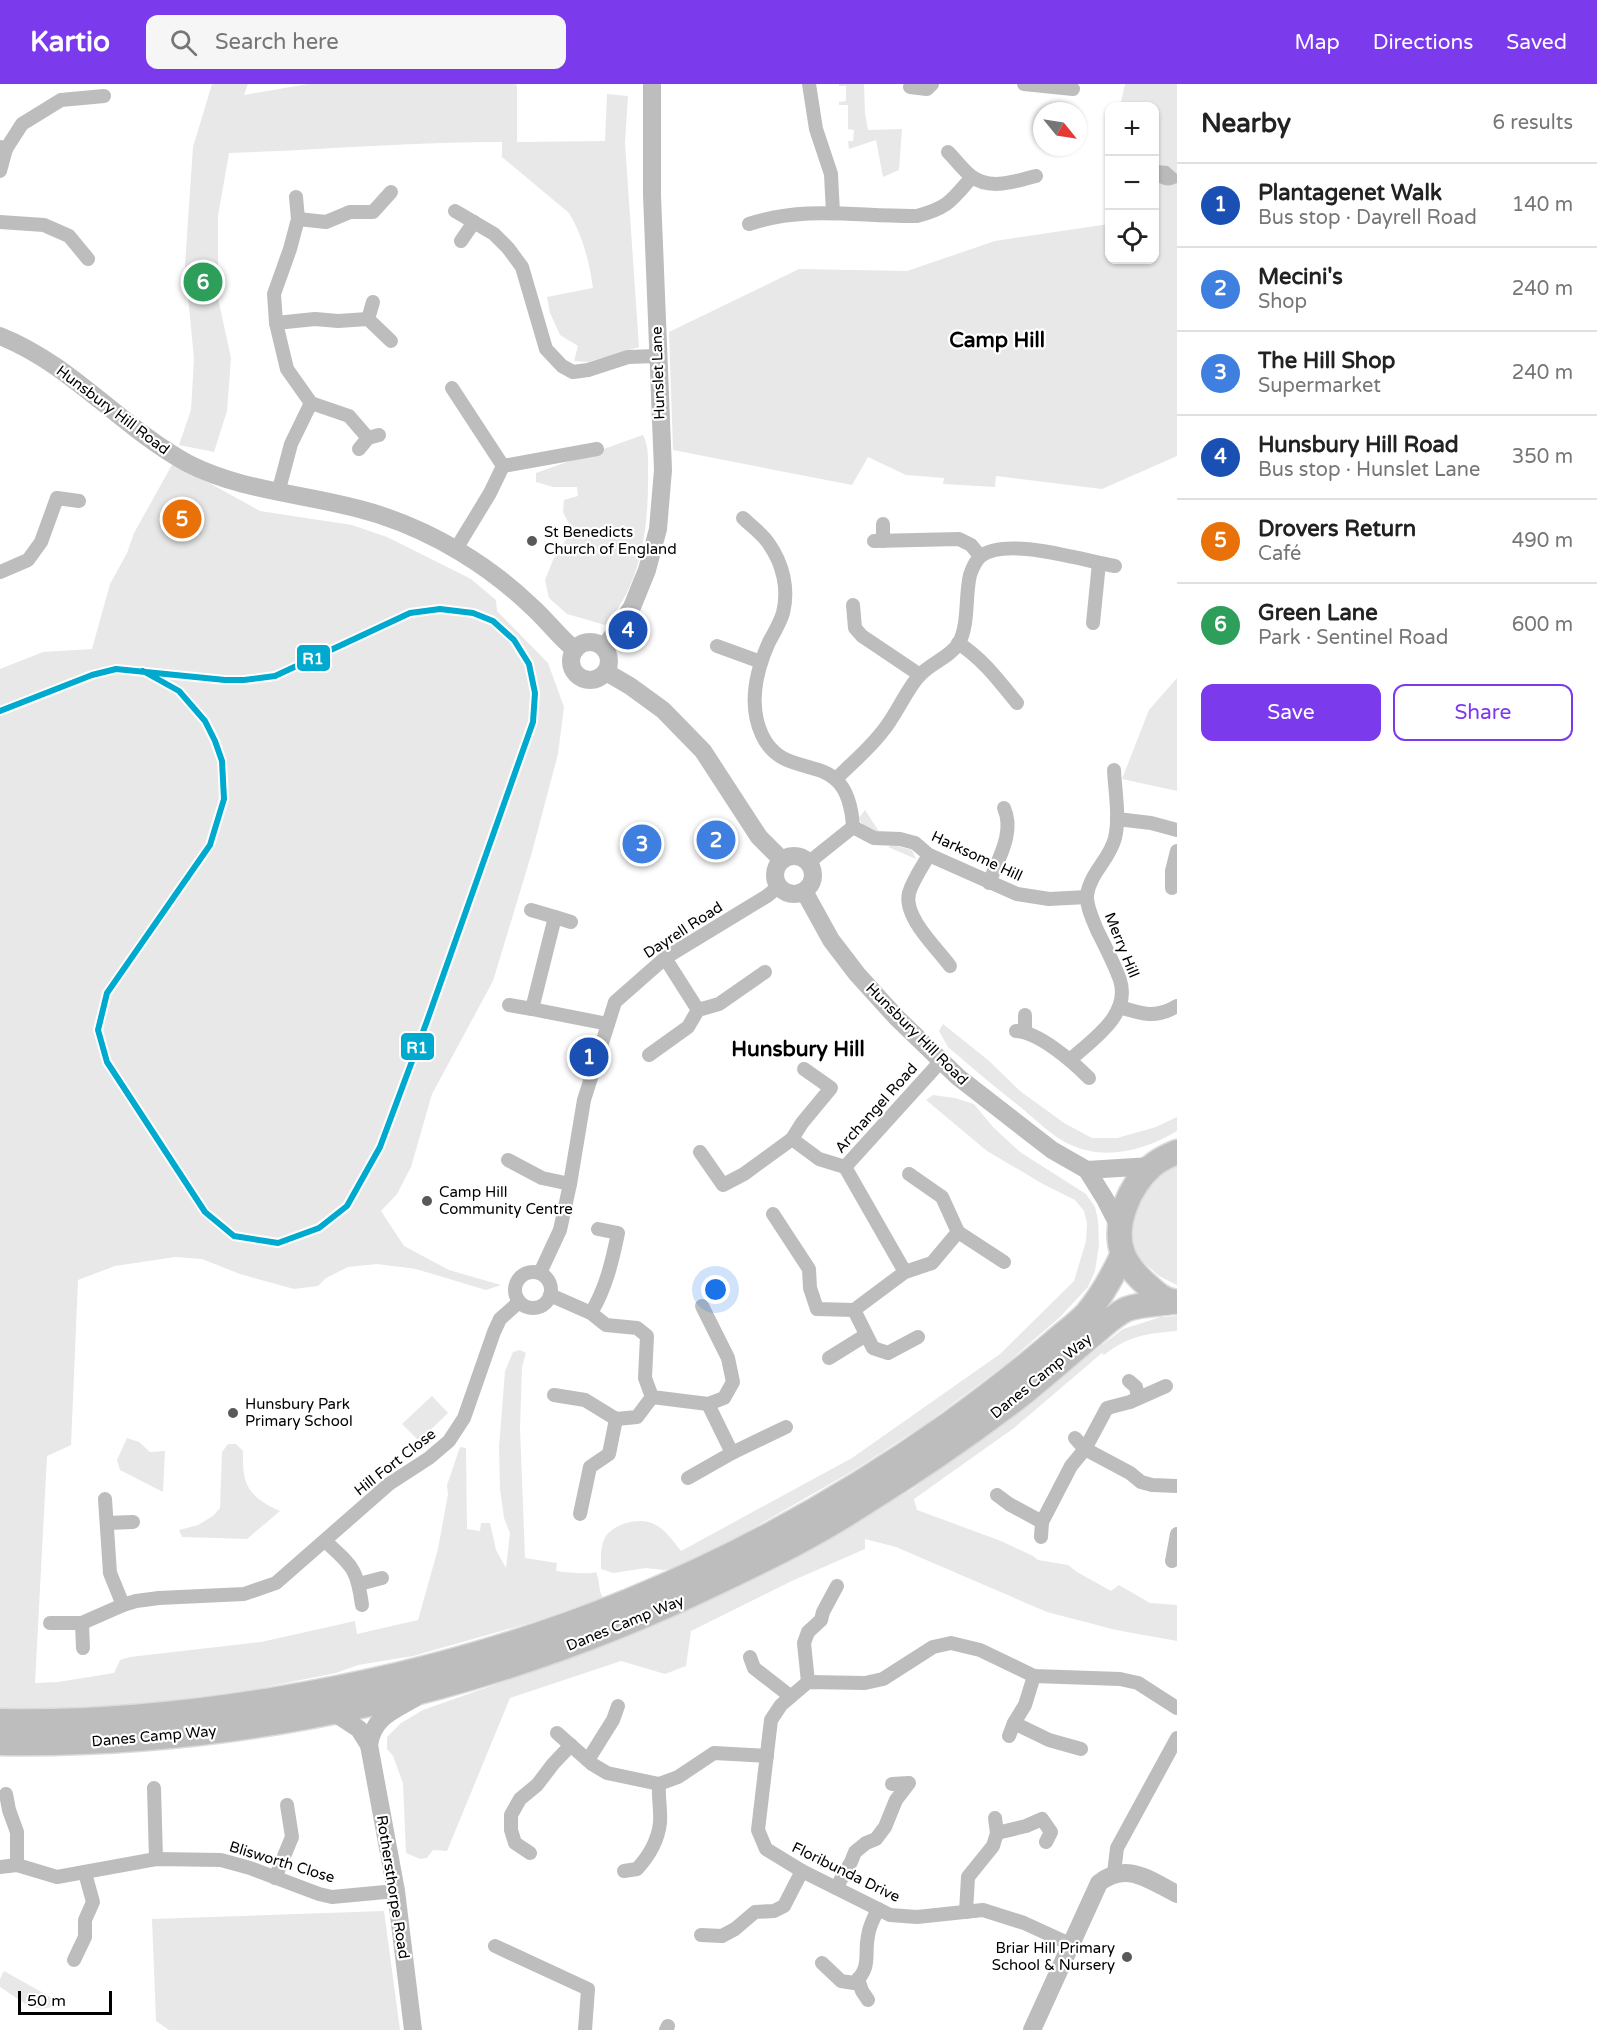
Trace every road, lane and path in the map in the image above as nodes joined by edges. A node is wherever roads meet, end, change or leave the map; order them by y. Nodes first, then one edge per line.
1 (652, 84) edge
2 (809, 84) edge
3 (932, 84) edge
4 (1024, 84) edge
5 (909, 87) dead end
6 (1073, 89) dead end
7 (104, 96) dead end
8 (3, 148) edge
9 (948, 152) dead end
10 (0, 171) edge
11 (1036, 176) dead end
12 (972, 177) junction
13 (391, 192) dead end
14 (296, 197) dead end
15 (455, 211) dead end
16 (373, 212) junction
17 (833, 213) junction
18 (298, 219) junction
19 (0, 222) edge
20 (474, 222) junction
21 (749, 224) dead end
22 (378, 226) dead end
23 (461, 241) dead end
24 (88, 259) dead end
25 (373, 302) dead end
26 (368, 319) junction
27 (276, 323) junction
28 (0, 336) edge
29 (391, 341) dead end
30 (657, 356) junction
31 (452, 388) dead end
32 (311, 403) junction
33 (369, 441) dead end
34 (597, 449) dead end
35 (503, 466) junction
36 (278, 493) junction
37 (80, 501) dead end
38 (743, 518) dead end
39 (883, 524) dead end
40 (456, 549) junction
41 (980, 556) junction
42 (1099, 563) junction
43 (1115, 566) dead end
44 (0, 572) edge
45 (853, 605) dead end
46 (1093, 623) dead end
47 (958, 643) junction
48 (717, 646) dead end
49 (604, 648) junction
50 (575, 650) junction
51 (761, 662) junction
52 (606, 672) junction
53 (920, 675) junction
54 (1017, 703) dead end
55 (1114, 770) dead end
56 (837, 778) junction
57 (1023, 818) dead end
58 (1117, 819) junction
59 (853, 827) junction
60 (1177, 830) edge
61 (1177, 851) edge
62 (929, 855) junction
63 (782, 860) junction
64 (808, 863) junction
65 (989, 883) junction
66 (778, 886) junction
67 (1172, 888) dead end
68 (804, 891) junction
69 (1087, 897) junction
70 (531, 910) dead end
71 (555, 917) junction
72 (571, 922) dead end
73 (665, 958) junction
74 (950, 966) dead end
75 (765, 972) dead end
76 (509, 1005) dead end
77 (1120, 1006) junction
78 (1177, 1006) edge
79 (532, 1009) junction
80 (698, 1010) junction
81 (1025, 1015) dead end
82 (608, 1024) junction
83 (649, 1055) dead end
84 (1070, 1060) junction
85 (941, 1062) junction
86 (804, 1069) dead end
87 (1089, 1078) dead end
88 (792, 1140) junction
89 (700, 1152) dead end
90 (1177, 1152) edge
91 (508, 1160) dead end
92 (845, 1167) junction
93 (1151, 1167) junction
94 (1087, 1170) junction
95 (909, 1174) dead end
96 (570, 1184) junction
97 (773, 1214) dead end
98 (598, 1229) dead end
99 (958, 1232) junction
100 (1122, 1242) junction
101 (1004, 1262) dead end
102 (905, 1272) junction
103 (540, 1273) junction
104 (550, 1295) junction
105 (519, 1302) junction
106 (1174, 1302) edge
107 (702, 1306) dead end
108 (854, 1310) junction
109 (591, 1313) junction
110 (867, 1335) junction
111 (918, 1337) dead end
112 (829, 1358) dead end
113 (1129, 1381) dead end
114 (1166, 1386) dead end
115 (554, 1395) dead end
116 (652, 1397) junction
117 (1138, 1397) junction
118 (708, 1404) junction
119 (616, 1419) junction
120 (786, 1427) dead end
121 (1075, 1438) dead end
122 (1085, 1449) junction
123 (732, 1453) junction
124 (688, 1479) dead end
125 (1177, 1486) edge
126 (997, 1495) dead end
127 (105, 1499) dead end
128 (580, 1514) dead end
129 (133, 1522) dead end
130 (1042, 1522) junction
131 (107, 1523) junction
132 (1177, 1534) edge
133 (1041, 1537) dead end
134 (325, 1541) junction
135 (1172, 1561) dead end
136 (382, 1578) dead end
137 (359, 1584) junction
138 (837, 1587) dead end
139 (123, 1605) junction
140 (362, 1605) dead end
141 (50, 1623) dead end
142 (82, 1623) junction
143 (83, 1648) dead end
144 (750, 1657) dead end
145 (1034, 1676) junction
146 (808, 1682) junction
147 (427, 1690) junction
148 (790, 1696) junction
149 (618, 1706) dead end
150 (1177, 1708) edge
151 (333, 1712) junction
152 (0, 1721) edge
153 (557, 1733) dead end
154 (1177, 1738) edge
155 (0, 1743) edge
156 (369, 1745) junction
157 (571, 1745) junction
158 (1082, 1749) dead end
159 (767, 1756) junction
160 (588, 1761) junction
161 (660, 1784) junction
162 (892, 1784) dead end
163 (154, 1788) dead end
164 (6, 1794) dead end
165 (287, 1805) dead end
166 (995, 1818) dead end
167 (998, 1833) junction
168 (1046, 1842) dead end
169 (530, 1853) dead end
170 (156, 1859) junction
171 (17, 1865) junction
172 (0, 1867) edge
173 (802, 1870) junction
174 (624, 1871) dead end
175 (85, 1873) junction
176 (1114, 1873) junction
177 (274, 1878) junction
178 (836, 1888) junction
179 (396, 1891) junction
180 (1177, 1894) edge
181 (878, 1909) junction
182 (966, 1912) junction
183 (701, 1935) dead end
184 (1070, 1944) junction
185 (495, 1946) dead end
186 (74, 1960) dead end
187 (822, 1963) dead end
188 (858, 1979) junction
189 (868, 2000) dead end
190 (413, 2030) edge
191 (585, 2030) edge
192 (1032, 2030) edge

1 - 30 street, Hunslet Lane
2 - 17 street
3 - 5 street
4 - 6 street
7 - 8 street
8 - 10 street
9 - 12 street
11 - 12 street
12 - 17 street
13 - 16 street
14 - 18 street
15 - 20 street
16 - 18 street
16 - 22 street
17 - 21 street
18 - 27 street
19 - 24 street
20 - 23 street
20 - 30 street
25 - 26 street
26 - 27 street
26 - 29 street
27 - 32 street
28 - 36 street, Hunsbury Hill Road
30 - 49 street, Hunslet Lane
31 - 35 street
32 - 33 street
32 - 36 street
34 - 35 street
35 - 40 street
36 - 40 street, Hunsbury Hill Road
37 - 44 street
38 - 51 street
39 - 41 street
40 - 50 street, Hunsbury Hill Road
41 - 42 street
41 - 47 street
42 - 43 street
42 - 46 street
45 - 53 street
47 - 53 street
47 - 54 street
48 - 51 street
49 - 50 street
49 - 52 street
50 - 52 street
51 - 56 street
52 - 63 street
53 - 56 street
55 - 58 street
56 - 59 street
57 - 65 street
58 - 60 street
58 - 69 street
59 - 62 street, Harksome Hill
59 - 64 street
61 - 67 street
62 - 65 street, Harksome Hill
62 - 74 street
63 - 64 street
63 - 66 street
64 - 68 street
65 - 69 street, Harksome Hill
66 - 68 street
66 - 73 street, Dayrell Road
68 - 85 street, Hunsbury Hill Road
69 - 77 street, Merry Hill
70 - 71 street
71 - 72 street
71 - 79 street
73 - 80 street
73 - 82 street, Dayrell Road
75 - 80 street
76 - 79 street
77 - 78 street
77 - 84 street
79 - 82 street
80 - 83 street
81 - 84 street
82 - 96 street, Dayrell Road
84 - 87 street
85 - 92 street, Archangel Road
85 - 94 street, Hunsbury Hill Road
86 - 88 street
88 - 89 street
88 - 92 street
90 - 93 highway, Danes Camp Way
91 - 96 street
92 - 102 street, Archangel Road
93 - 94 street
93 - 100 highway, Danes Camp Way
94 - 100 street, Hunsbury Hill Road
95 - 99 street
96 - 103 street, Dayrell Road
97 - 108 street
98 - 109 street
99 - 101 street
99 - 102 street
100 - 106 highway
100 - 152 highway, Danes Camp Way
102 - 108 street
103 - 104 street
103 - 105 street
104 - 105 street
104 - 109 street
105 - 134 street, Hill Fort Close
106 - 147 highway, Danes Camp Way
107 - 118 street
108 - 110 street
109 - 116 street
110 - 111 street
110 - 112 street
113 - 117 street
114 - 117 street
115 - 119 street
116 - 118 street
116 - 119 street
117 - 122 street
118 - 123 street
119 - 128 street
120 - 123 street
121 - 122 street
122 - 125 street
122 - 130 street
123 - 124 street
126 - 130 street
127 - 131 street
129 - 131 street
130 - 133 street
131 - 139 street
132 - 135 street
134 - 137 street
134 - 139 street, Hill Fort Close
136 - 137 street
137 - 140 street
138 - 146 street
139 - 142 street, Hill Fort Close
141 - 142 street, Hill Fort Close
142 - 143 street
144 - 148 street
145 - 146 street
145 - 150 street
145 - 158 street
146 - 148 street, Floribunda Drive
147 - 151 highway, Danes Camp Way
147 - 156 street
148 - 159 street, Floribunda Drive
149 - 160 street
151 - 155 highway, Danes Camp Way
151 - 156 street
153 - 157 street
154 - 176 street
156 - 179 street, Rothersthorpe Road
157 - 160 street
157 - 169 street
159 - 161 street
159 - 173 street, Floribunda Drive
160 - 161 street
161 - 174 street
162 - 178 street
163 - 170 street
164 - 171 street
165 - 177 street
166 - 167 street
167 - 168 street
167 - 182 street
170 - 175 street, Blisworth Close
170 - 177 street, Blisworth Close
171 - 172 street, Blisworth Close
171 - 175 street, Blisworth Close
173 - 178 street, Floribunda Drive
173 - 183 street
175 - 186 street
176 - 180 street
176 - 184 street
177 - 179 street, Blisworth Close
178 - 181 street, Floribunda Drive
179 - 190 street, Rothersthorpe Road
181 - 182 street, Floribunda Drive
181 - 188 street
182 - 184 street, Floribunda Drive
184 - 192 street
185 - 191 street
187 - 188 street
188 - 189 street

